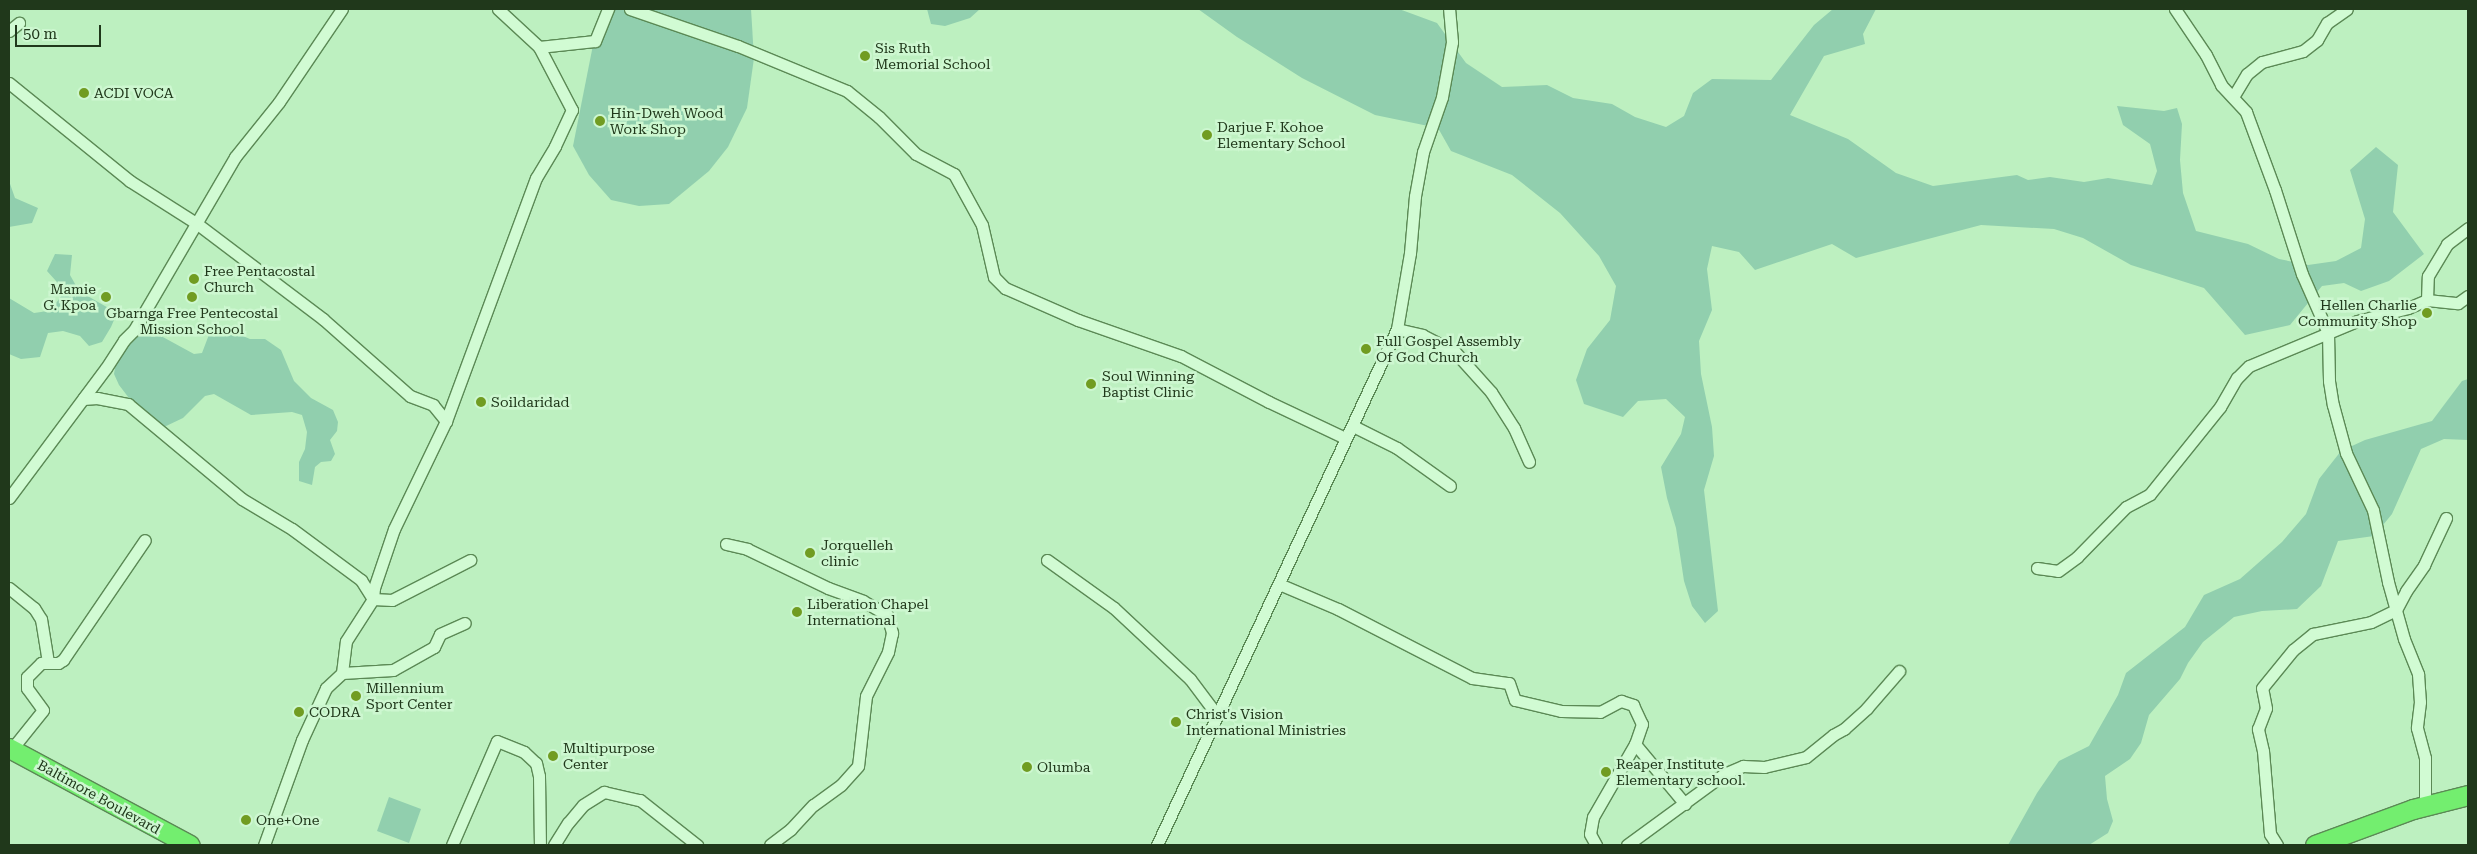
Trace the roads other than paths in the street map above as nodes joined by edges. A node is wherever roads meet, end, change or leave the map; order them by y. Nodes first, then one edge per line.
1 (342, 9) edge
2 (498, 9) edge
3 (608, 9) edge
4 (630, 9) edge
5 (1449, 9) edge
6 (2175, 9) edge
7 (2347, 9) edge
8 (19, 23) dead end
9 (9, 31) edge
10 (539, 47) junction
11 (9, 83) edge
12 (2233, 97) junction
13 (196, 223) junction
14 (2468, 228) edge
15 (2468, 296) edge
16 (2427, 300) junction
17 (1397, 329) junction
18 (2328, 333) junction
19 (106, 368) junction
20 (446, 421) junction
21 (1353, 426) junction
22 (1346, 438) junction
23 (1529, 462) dead end
24 (1450, 486) dead end
25 (9, 498) edge
26 (2446, 518) dead end
27 (144, 540) dead end
28 (726, 544) dead end
29 (470, 560) dead end
30 (1047, 560) dead end
31 (2037, 568) dead end
32 (1279, 584) junction
33 (9, 588) edge
34 (373, 599) junction
35 (2396, 610) junction
36 (465, 623) dead end
37 (48, 662) junction
38 (1899, 671) dead end
39 (342, 673) junction
40 (1217, 715) junction
41 (1635, 744) junction
42 (10, 749) edge
43 (2468, 794) edge
44 (1685, 804) junction
45 (2425, 805) junction
46 (190, 845) edge
47 (264, 845) edge
48 (452, 845) edge
49 (540, 845) edge
50 (554, 845) edge
51 (697, 845) edge
52 (770, 845) edge
53 (1157, 845) edge
54 (1596, 845) edge
55 (1627, 845) edge
56 (2277, 845) edge
57 (2315, 845) edge

1 - 13 street
2 - 10 street
3 - 10 street
4 - 22 street
5 - 17 street
6 - 12 street
7 - 12 street
8 - 9 street
10 - 20 street
11 - 13 street
12 - 18 street
13 - 19 street
13 - 20 street
14 - 16 street
15 - 16 street
16 - 18 street
17 - 21 street
17 - 23 street
18 - 31 street
18 - 35 street
19 - 25 street
19 - 34 street
20 - 34 street
21 - 22 street
21 - 24 street
22 - 32 street
26 - 35 street
27 - 37 street
28 - 52 street
29 - 34 street
30 - 40 street
32 - 40 street
32 - 41 street
33 - 37 street
34 - 39 street
35 - 45 street
35 - 56 street
36 - 39 street
37 - 42 street
38 - 44 street
39 - 47 street
40 - 53 street
41 - 44 street
41 - 54 street
42 - 46 highway, Baltimore Boulevard
43 - 45 highway
44 - 55 street
45 - 57 highway
48 - 49 street
50 - 51 street

